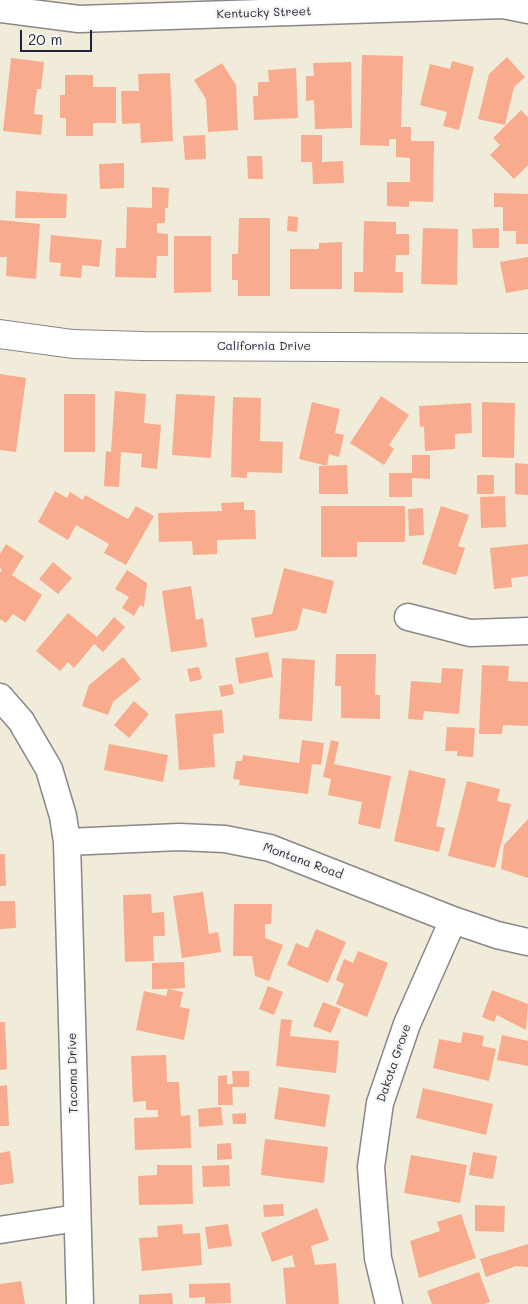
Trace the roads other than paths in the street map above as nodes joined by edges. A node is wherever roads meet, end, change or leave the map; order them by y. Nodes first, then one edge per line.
1 (0, 9) edge
2 (528, 10) edge
3 (0, 334) edge
4 (528, 348) edge
5 (408, 617) dead end
6 (528, 631) edge
7 (0, 697) edge
8 (67, 842) junction
9 (453, 920) junction
10 (528, 942) edge
11 (77, 1218) junction
12 (0, 1230) edge
13 (80, 1304) edge
14 (389, 1304) edge

1 - 2 street, Kentucky Street
3 - 4 street, California Drive
5 - 6 street
7 - 8 street, Tacoma Drive
8 - 9 street, Montana Road
8 - 11 street, Tacoma Drive
9 - 10 street, Montana Road
9 - 14 street, Dakota Grove
11 - 12 street
11 - 13 street, Tacoma Drive

